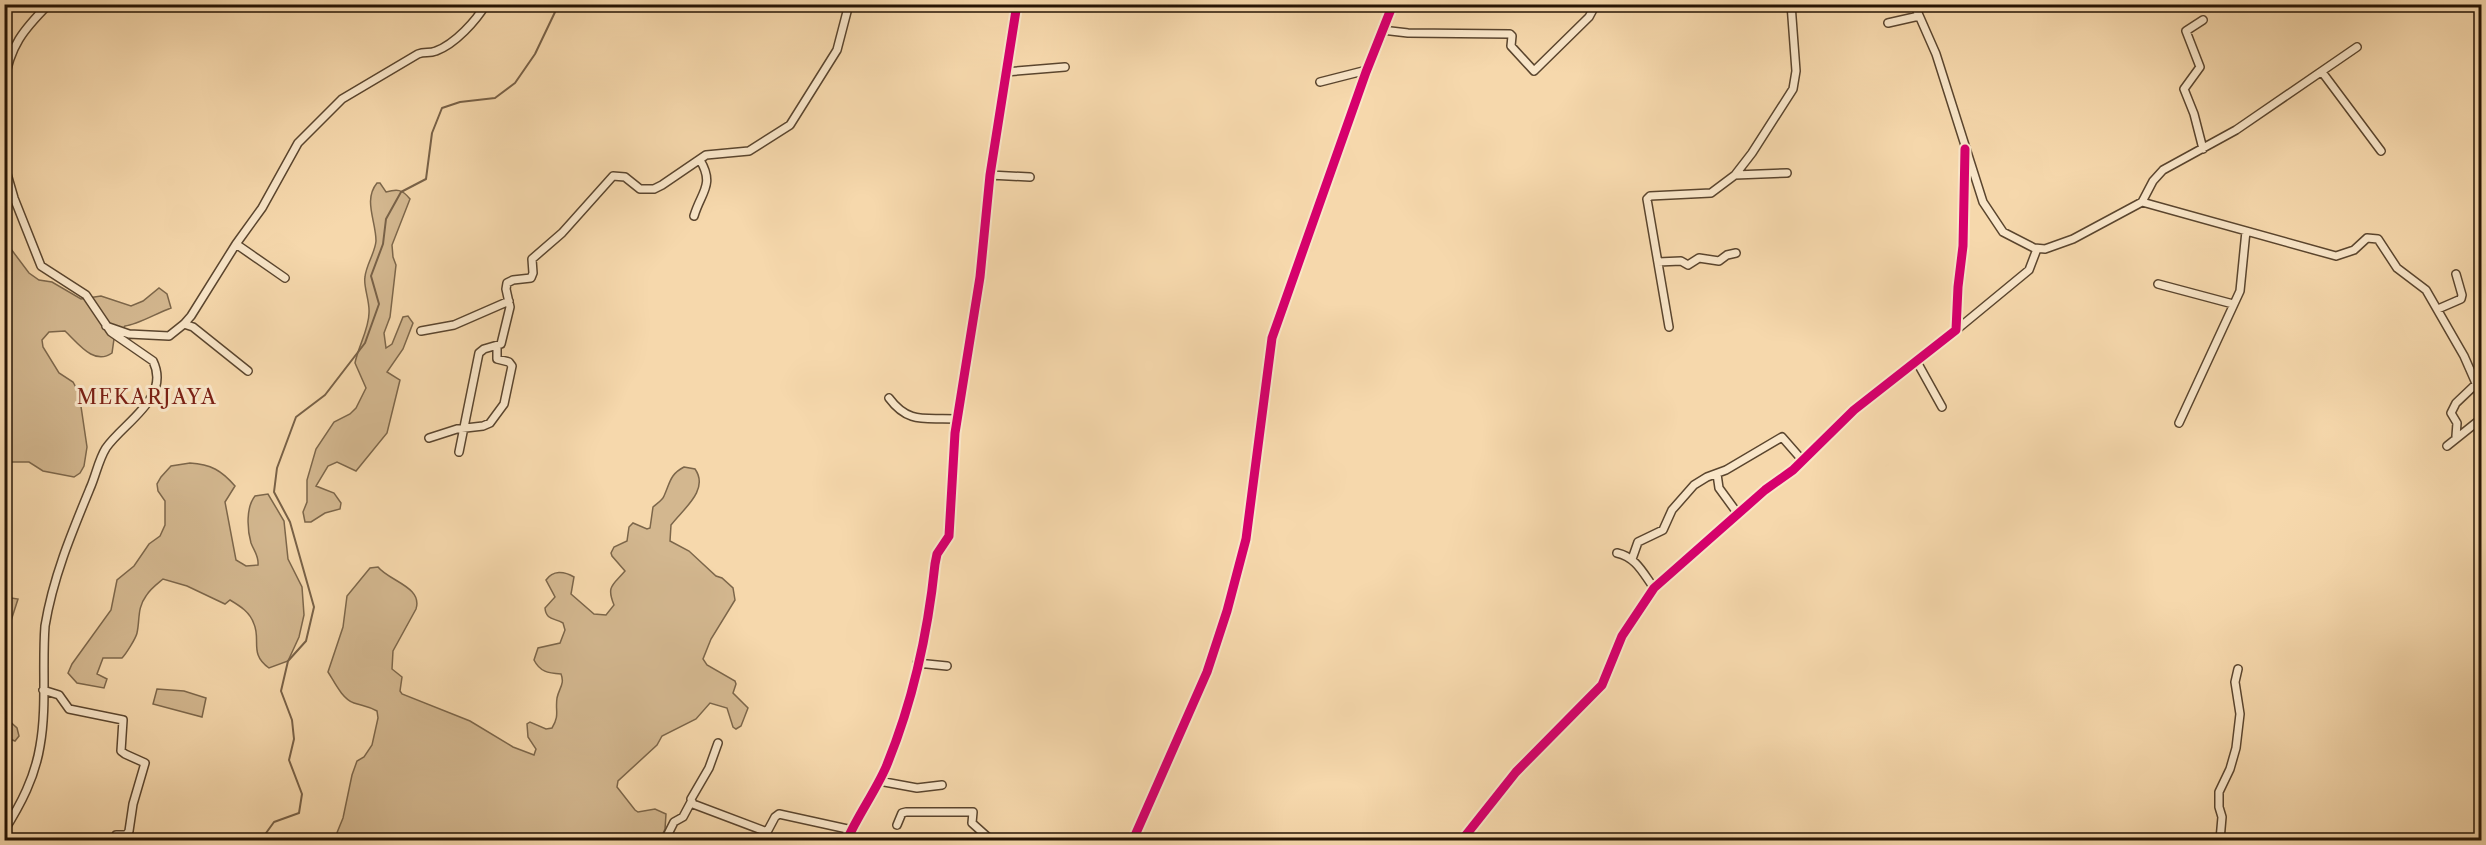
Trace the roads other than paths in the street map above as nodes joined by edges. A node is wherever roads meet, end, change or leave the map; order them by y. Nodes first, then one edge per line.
1 (49, 4) edge
2 (486, 4) edge
3 (849, 4) edge
4 (1017, 4) edge
5 (1393, 4) edge
6 (1596, 4) edge
7 (1791, 4) edge
8 (1914, 4) edge
9 (1919, 16) junction
10 (2203, 20) dead end
11 (1888, 23) dead end
12 (1382, 30) junction
13 (2357, 46) dead end
14 (1065, 67) dead end
15 (1366, 70) junction
16 (1005, 72) junction
17 (2322, 72) junction
18 (1320, 82) dead end
19 (4, 83) edge
20 (2481, 107) edge
21 (2481, 131) edge
22 (1965, 149) junction
23 (2203, 149) junction
24 (2381, 150) dead end
25 (4, 153) edge
26 (700, 160) junction
27 (1787, 173) dead end
28 (990, 175) junction
29 (1735, 175) junction
30 (1030, 177) dead end
31 (2142, 202) junction
32 (694, 216) dead end
33 (2246, 231) junction
34 (236, 244) junction
35 (2037, 249) junction
36 (1736, 253) dead end
37 (1658, 262) junction
38 (2456, 274) dead end
39 (285, 279) dead end
40 (2158, 284) dead end
41 (509, 301) junction
42 (2233, 304) junction
43 (2438, 309) junction
44 (184, 324) junction
45 (106, 326) junction
46 (1669, 327) dead end
47 (421, 331) dead end
48 (1955, 332) junction
49 (497, 347) junction
50 (1917, 362) junction
51 (248, 370) dead end
52 (2476, 384) junction
53 (889, 398) dead end
54 (2481, 398) edge
55 (1942, 407) dead end
56 (2481, 418) edge
57 (957, 419) junction
58 (2179, 423) dead end
59 (463, 428) junction
60 (2456, 436) junction
61 (429, 438) dead end
62 (2447, 446) dead end
63 (459, 452) dead end
64 (1803, 461) junction
65 (1717, 474) junction
66 (1738, 514) junction
67 (1617, 553) dead end
68 (1632, 559) junction
69 (1654, 588) junction
70 (917, 663) junction
71 (947, 666) dead end
72 (2238, 669) dead end
73 (43, 690) junction
74 (718, 743) dead end
75 (879, 781) junction
76 (942, 786) dead end
77 (690, 802) junction
78 (897, 825) dead end
79 (852, 830) junction
80 (4, 831) edge
81 (114, 840) edge
82 (665, 840) edge
83 (847, 840) edge
84 (991, 840) edge
85 (1133, 840) edge
86 (1462, 840) edge
87 (2220, 840) edge

1 - 19 street
2 - 34 street
3 - 26 street
4 - 16 street
5 - 12 street
6 - 12 street
7 - 29 street
8 - 9 street
9 - 11 street
9 - 22 street
10 - 23 street
12 - 15 street
13 - 17 street
14 - 16 street
15 - 18 street
15 - 85 street
16 - 28 street
17 - 23 street
17 - 24 street
20 - 21 street
22 - 35 street
22 - 48 street
23 - 31 street
25 - 45 street
26 - 32 street
26 - 41 street
27 - 29 street
28 - 30 street
28 - 57 street
29 - 37 street
31 - 33 street
31 - 35 street
33 - 42 street
33 - 43 street
34 - 39 street
34 - 44 street
35 - 48 street
36 - 37 street
37 - 46 street
38 - 43 street
40 - 42 street
41 - 47 street
41 - 49 street
42 - 58 street
43 - 52 street
44 - 45 street
44 - 51 street
45 - 73 street
48 - 50 street
49 - 59 street
49 - 59 street
50 - 55 street
50 - 64 street
52 - 54 street
52 - 60 street
53 - 57 street
56 - 60 street
57 - 70 street
59 - 61 street
59 - 63 street
60 - 62 street
64 - 65 street
64 - 66 street
65 - 66 street
65 - 68 street
66 - 69 street
67 - 68 street
68 - 69 street
69 - 86 street
70 - 71 street
70 - 75 street
72 - 87 street
73 - 80 street
73 - 81 street
74 - 77 street
75 - 76 street
75 - 79 street
77 - 79 street
77 - 82 street
78 - 84 street
79 - 83 street

